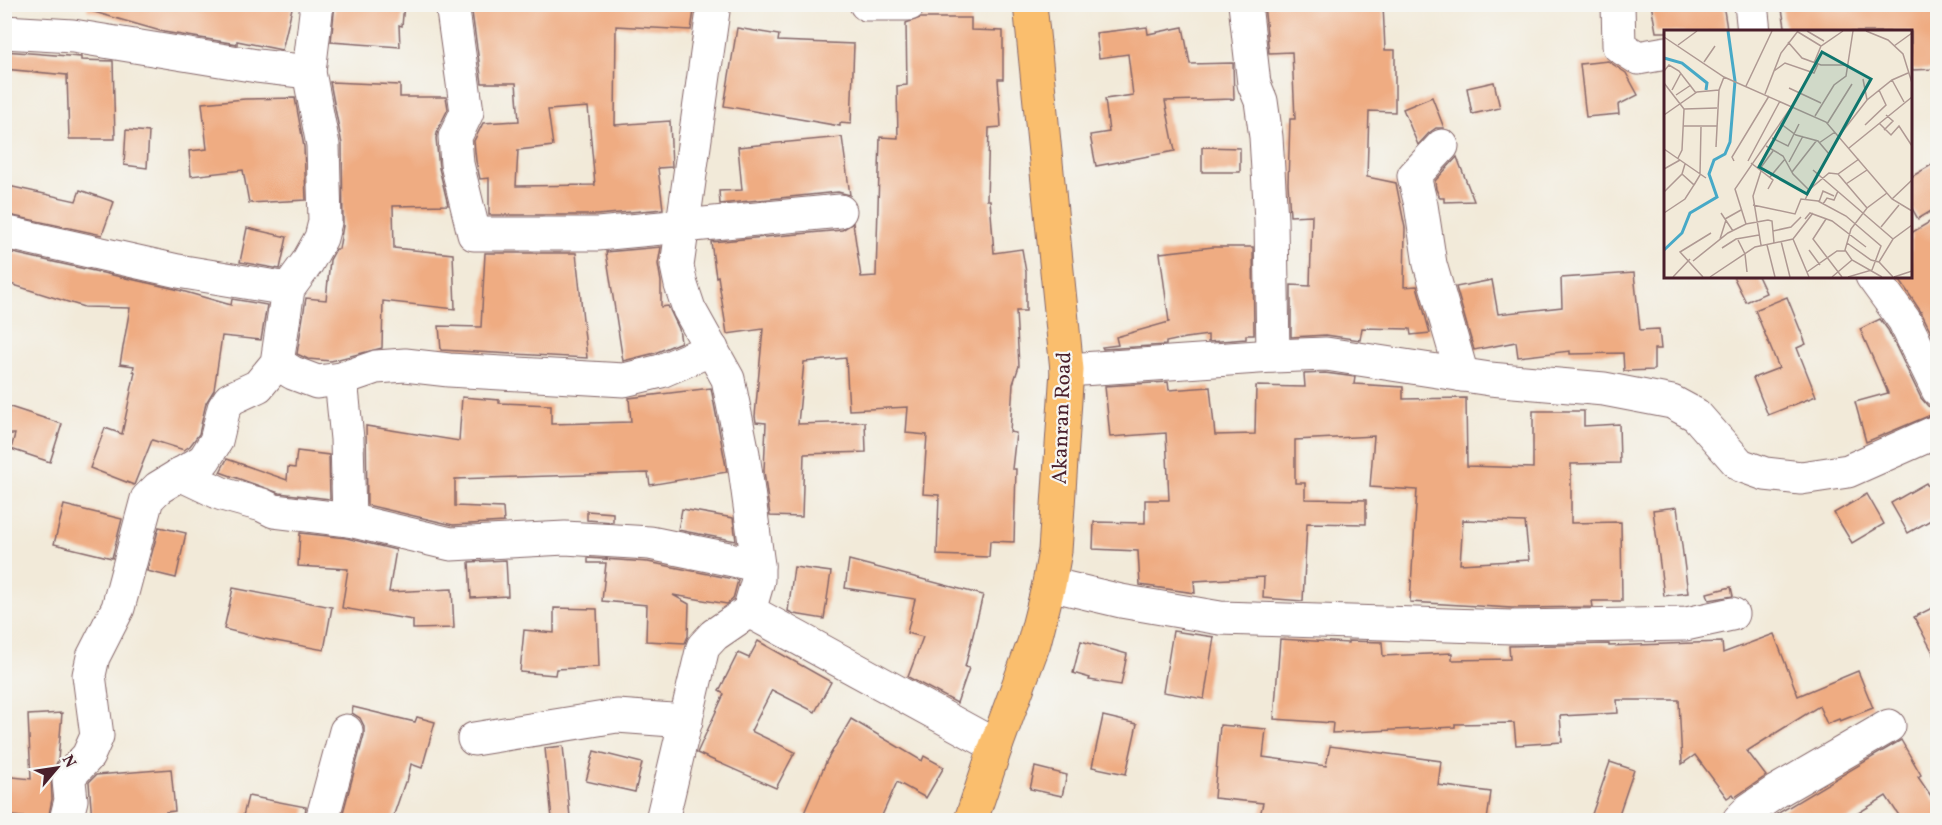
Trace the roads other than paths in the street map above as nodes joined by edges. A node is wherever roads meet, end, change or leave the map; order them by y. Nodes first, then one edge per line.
1 (317, 4) edge
2 (454, 4) edge
3 (714, 4) edge
4 (866, 4) edge
5 (909, 4) edge
6 (1030, 4) edge
7 (1245, 4) edge
8 (1618, 4) edge
9 (1751, 4) edge
10 (1754, 30) edge
11 (4, 32) edge
12 (1664, 53) edge
13 (309, 72) junction
14 (1442, 146) dead end
15 (840, 211) dead end
16 (682, 228) junction
17 (4, 232) edge
18 (1873, 278) edge
19 (288, 289) junction
20 (712, 349) junction
21 (1273, 356) junction
22 (278, 363) junction
23 (1067, 370) junction
24 (1462, 375) junction
25 (341, 379) junction
26 (1938, 390) edge
27 (1938, 431) edge
28 (180, 474) junction
29 (349, 520) junction
30 (758, 565) junction
31 (1049, 584) junction
32 (749, 611) junction
33 (1732, 614) dead end
34 (686, 721) junction
35 (1889, 726) dead end
36 (346, 731) dead end
37 (474, 739) dead end
38 (996, 746) junction
39 (663, 816) dead end
40 (978, 818) edge
41 (66, 820) edge
42 (322, 820) edge
43 (1739, 820) edge

1 - 13 street
2 - 16 street
3 - 16 street
4 - 5 street
6 - 23 main road, Akanran Road
7 - 21 street
8 - 12 street
9 - 10 street
11 - 13 street
13 - 19 street
14 - 24 street
15 - 16 street
16 - 20 street
17 - 19 street
18 - 26 street
19 - 22 street
20 - 25 street
20 - 30 street
21 - 23 street
21 - 24 street
22 - 25 street
22 - 28 street
23 - 31 main road, Akanran Road
24 - 27 street
25 - 29 street
28 - 29 street
28 - 41 street
29 - 30 street
30 - 32 street
31 - 33 street
31 - 38 main road, Akanran Road
32 - 34 street
32 - 38 street
34 - 37 street
34 - 39 street
35 - 43 street
36 - 42 street
38 - 40 main road, Akanran Road

